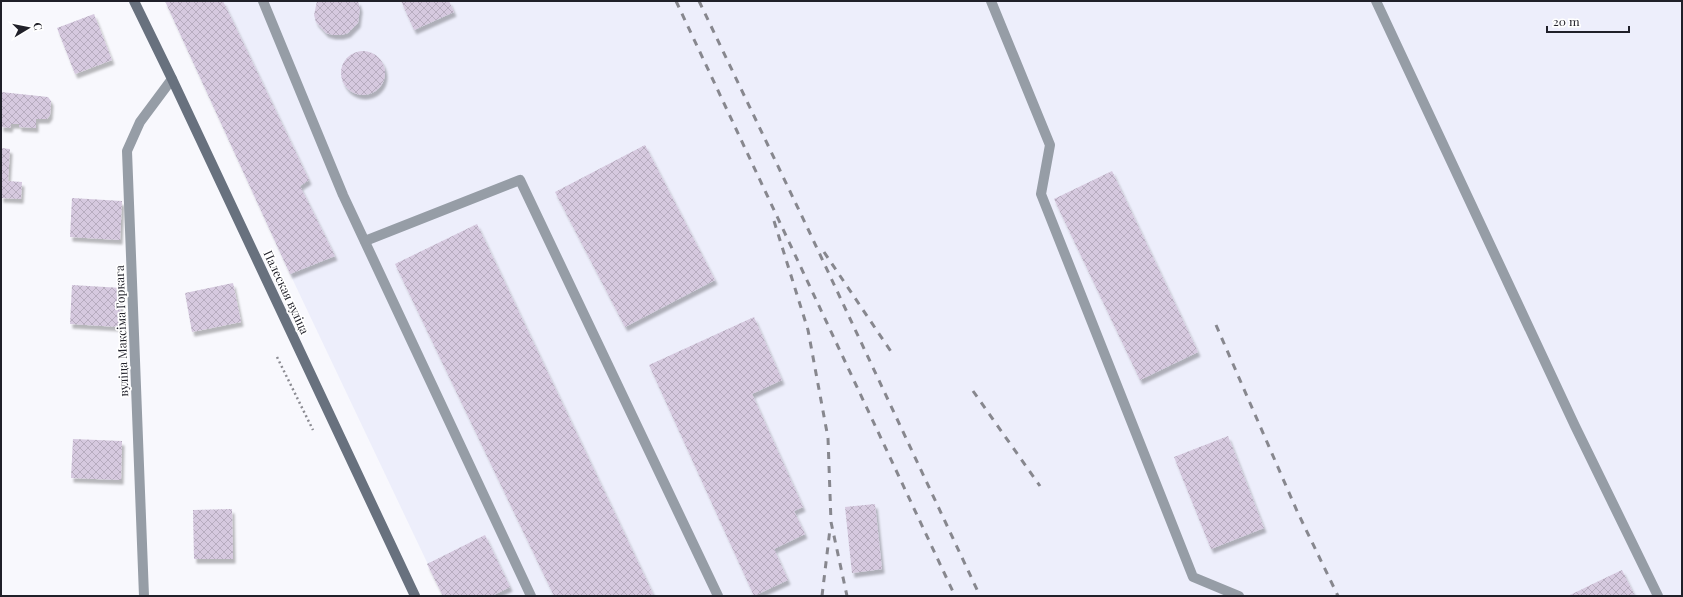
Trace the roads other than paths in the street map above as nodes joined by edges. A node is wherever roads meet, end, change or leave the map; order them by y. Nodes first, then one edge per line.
1 (134, 1) edge
2 (263, 1) edge
3 (991, 1) edge
4 (1376, 1) edge
5 (172, 79) junction
6 (365, 241) junction
7 (144, 596) edge
8 (415, 596) edge
9 (531, 596) edge
10 (718, 596) edge
11 (1239, 596) edge
12 (1658, 596) edge

1 - 5 main road, Палеская вуліца
2 - 6 street
3 - 11 street
4 - 12 street
5 - 7 street, вуліца Максіма Горкага
5 - 8 main road, Палеская вуліца
6 - 9 street
6 - 10 street

